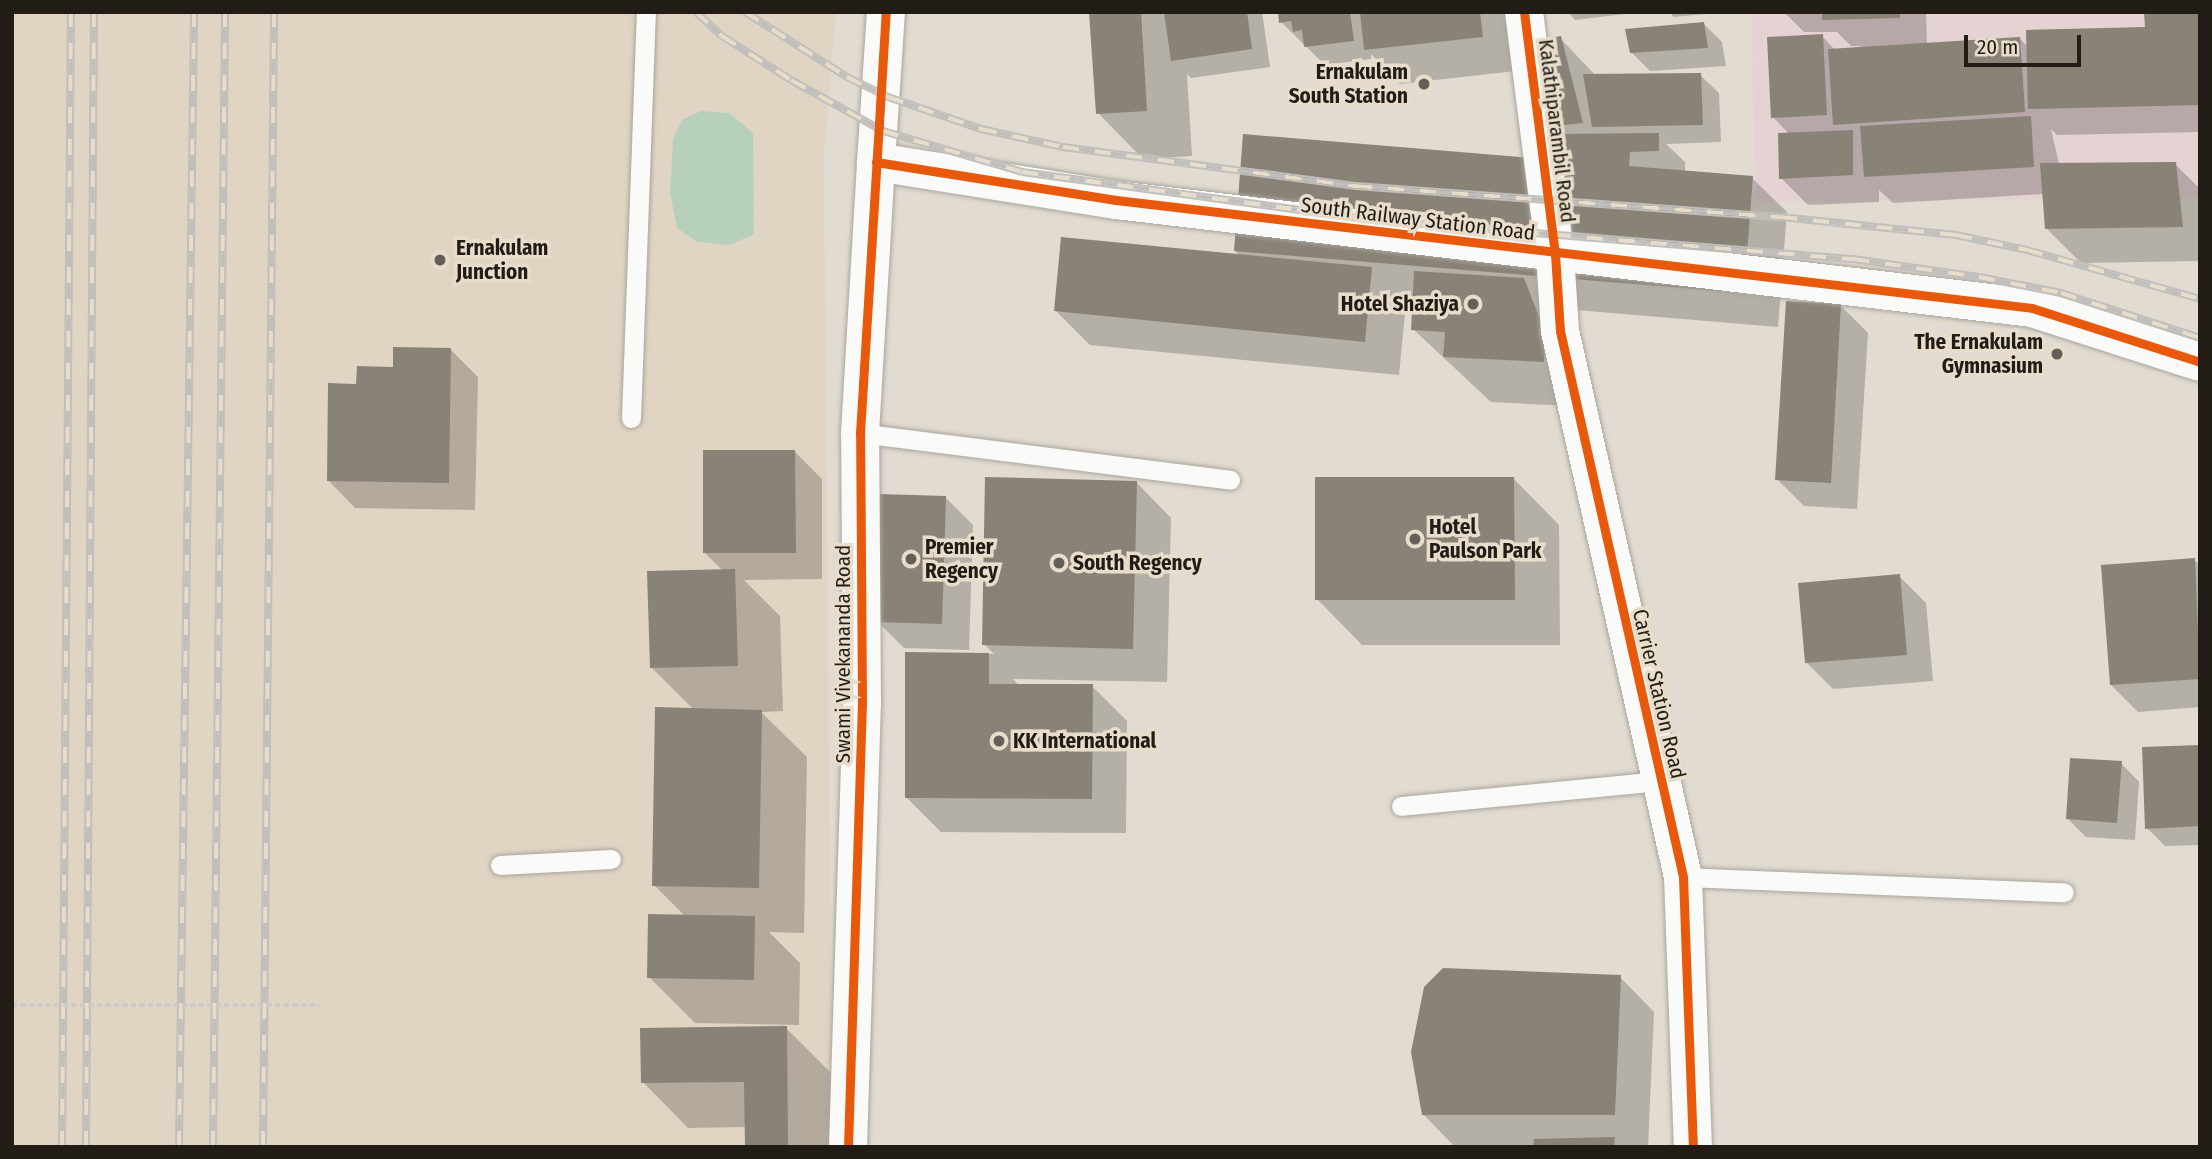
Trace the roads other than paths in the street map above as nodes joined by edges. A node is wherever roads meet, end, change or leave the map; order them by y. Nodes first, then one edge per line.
1 (646, 12) edge
2 (886, 12) edge
3 (1524, 12) edge
4 (876, 162) junction
5 (1555, 254) junction
6 (2200, 362) edge
7 (631, 418) dead end
8 (860, 433) junction
9 (1230, 480) dead end
10 (1661, 781) junction
11 (1401, 806) dead end
12 (611, 859) dead end
13 (500, 865) dead end
14 (1683, 877) junction
15 (2064, 892) dead end
16 (848, 1147) edge
17 (1693, 1147) edge

1 - 7 lane
2 - 4 street, Swami Vivekananda Road
3 - 5 street, Kalathiparambil Road
4 - 5 street, South Railway Station Road
4 - 8 street, Swami Vivekananda Road
5 - 6 street, South Railway Station Road
5 - 10 street, Carrier Station Road
8 - 9 lane
8 - 16 street, Swami Vivekananda Road
10 - 11 lane
10 - 14 street, Carrier Station Road
12 - 13 lane
14 - 15 lane
14 - 17 street, Carrier Station Road

